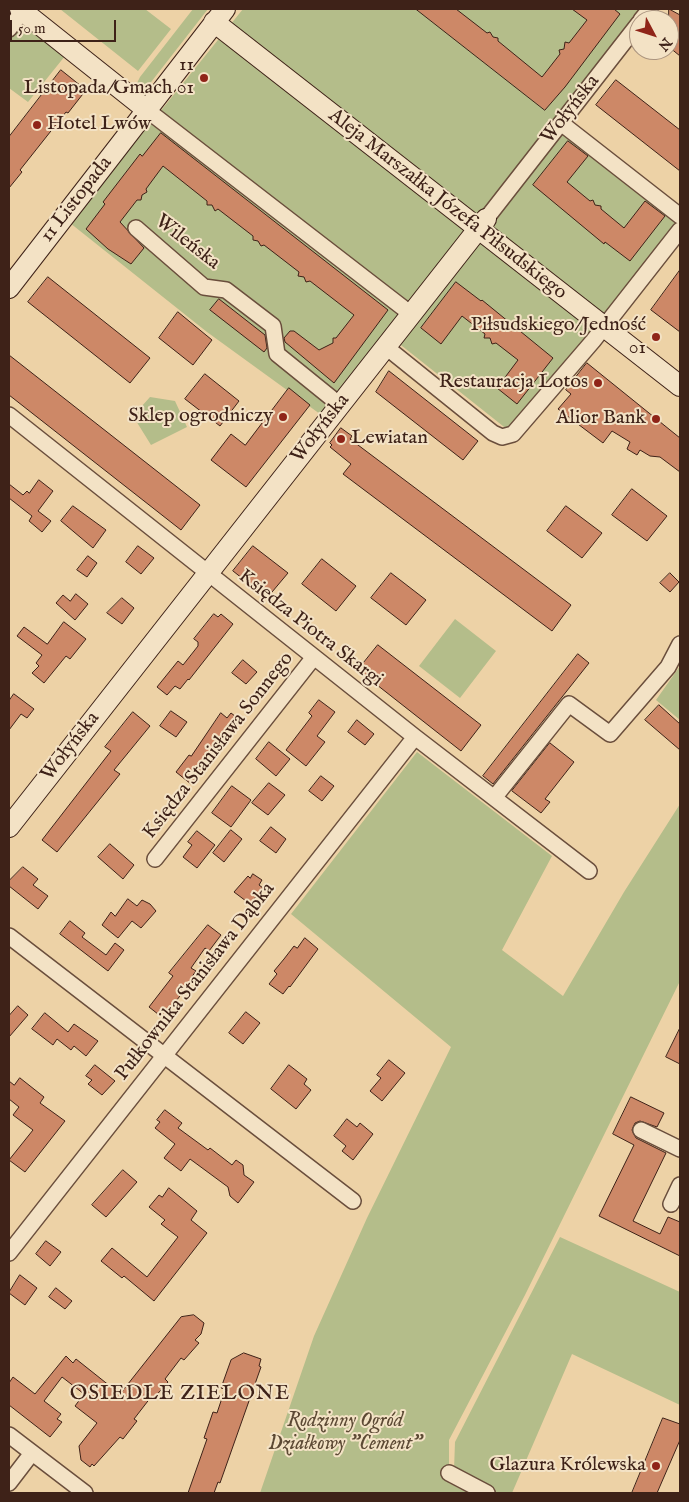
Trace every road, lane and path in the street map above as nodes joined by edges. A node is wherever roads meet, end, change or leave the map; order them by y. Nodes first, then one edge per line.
1 (21, 10) edge
2 (220, 15) edge
3 (9, 29) edge
4 (629, 35) edge
5 (147, 110) junction
6 (560, 123) junction
7 (680, 216) edge
8 (482, 224) junction
9 (136, 228) dead end
10 (680, 230) edge
11 (9, 288) edge
12 (411, 314) junction
13 (608, 322) junction
14 (386, 347) junction
15 (680, 370) edge
16 (680, 386) edge
17 (340, 405) junction
18 (9, 416) edge
19 (207, 573) junction
20 (680, 644) edge
21 (314, 657) junction
22 (415, 737) junction
23 (494, 798) junction
24 (9, 827) edge
25 (156, 859) dead end
26 (589, 872) dead end
27 (9, 936) edge
28 (163, 1055) junction
29 (641, 1130) dead end
30 (680, 1149) edge
31 (680, 1188) edge
32 (353, 1201) dead end
33 (671, 1204) dead end
34 (9, 1253) edge
35 (9, 1435) edge
36 (32, 1453) junction
37 (449, 1473) dead end
38 (9, 1483) edge
39 (85, 1493) edge
40 (487, 1493) edge

1 - 3 street
1 - 5 street
2 - 5 street, 11 Listopada
2 - 8 street, Aleja Marszałka Józefa Piłsudskiego
4 - 6 street, Wołyńska
5 - 11 street, 11 Listopada
5 - 12 street
6 - 7 street
6 - 8 street, Wołyńska
8 - 12 street, Wołyńska
8 - 13 street, Aleja Marszałka Józefa Piłsudskiego
9 - 17 street, Wileńska
10 - 13 street
12 - 14 street, Wołyńska
13 - 14 street
13 - 15 street, Aleja Marszałka Józefa Piłsudskiego
13 - 16 street, Aleja Marszałka Józefa Piłsudskiego
14 - 17 street, Wołyńska
17 - 19 street, Wołyńska
18 - 19 street, Księdza Piotra Skargi
19 - 21 street, Księdza Piotra Skargi
19 - 24 street, Wołyńska
20 - 23 street
21 - 22 street, Księdza Piotra Skargi
21 - 25 street, Księdza Stanisława Sonnego
22 - 23 street, Księdza Piotra Skargi
22 - 28 street, Pułkownika Stanisława Dąbka
23 - 26 street, Księdza Piotra Skargi
27 - 28 street
28 - 32 street
28 - 34 street, Pułkownika Stanisława Dąbka
29 - 30 street
31 - 33 street
35 - 36 street
36 - 38 street
36 - 39 street
37 - 40 street

